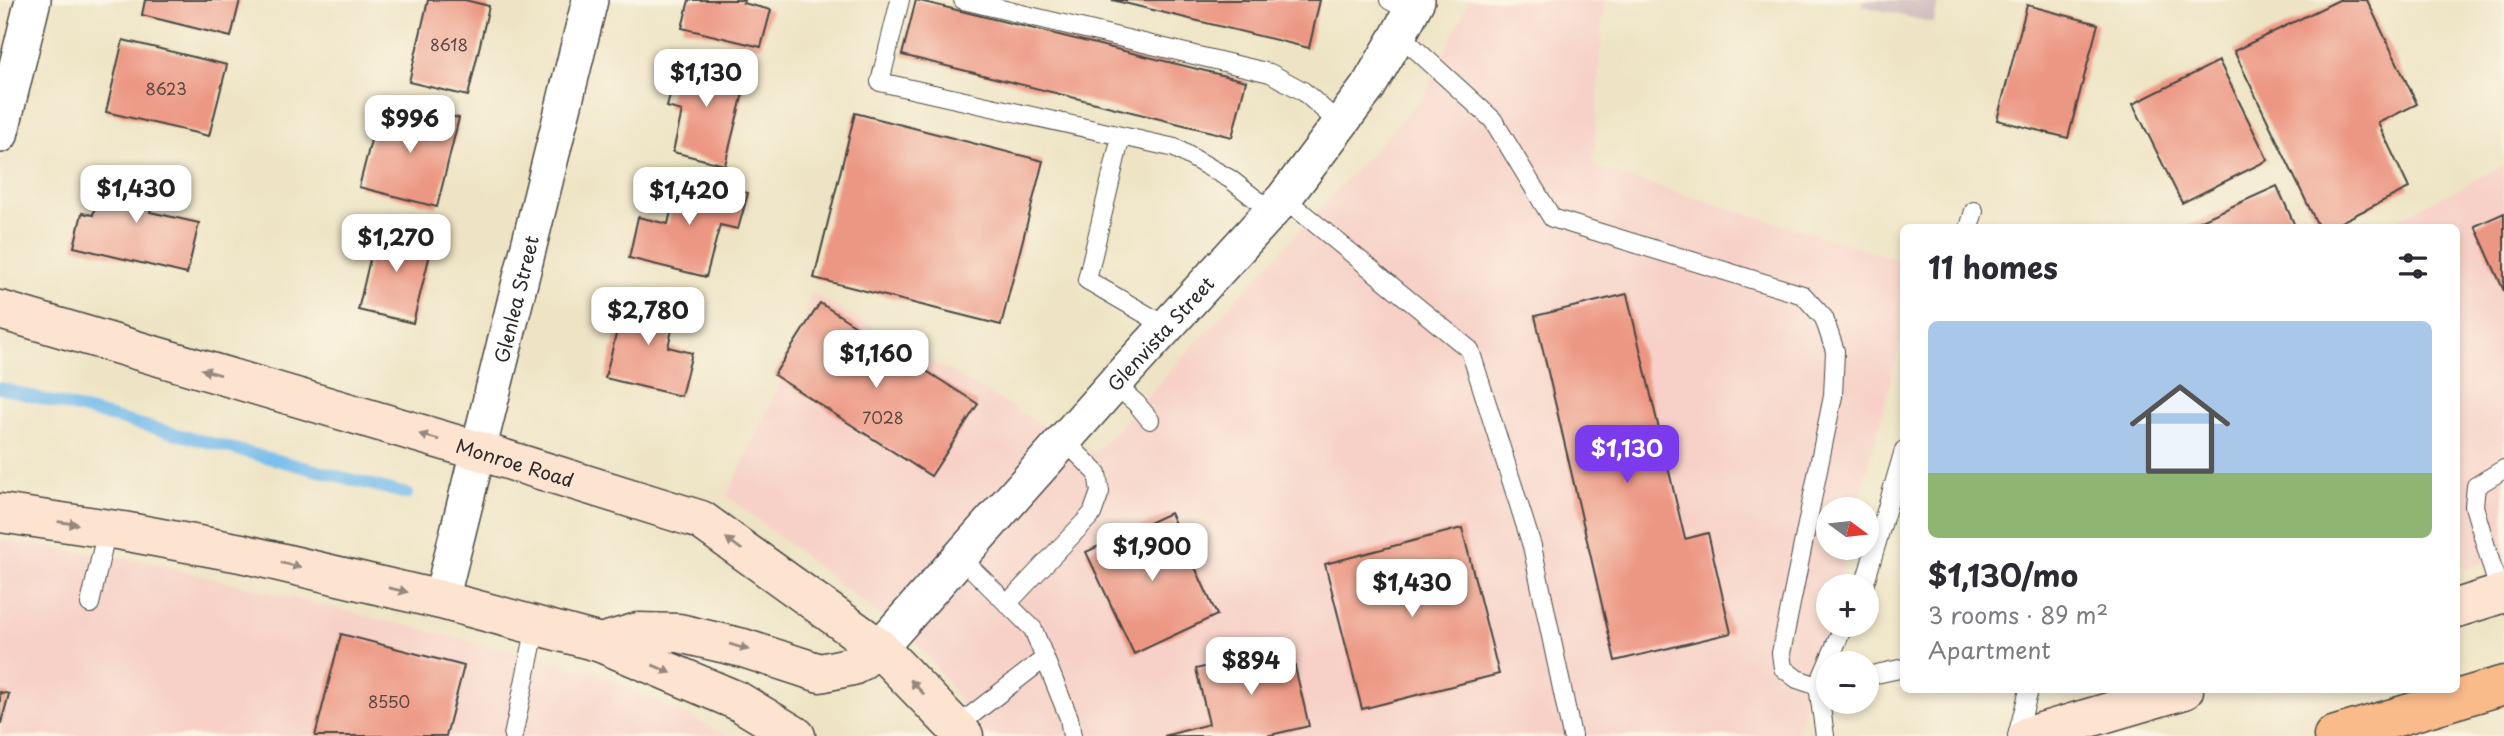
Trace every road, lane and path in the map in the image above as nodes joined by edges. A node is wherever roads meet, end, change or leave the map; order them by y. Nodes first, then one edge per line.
1 (33, 0) edge
2 (590, 0) edge
3 (900, 0) edge
4 (963, 0) edge
5 (1404, 12) edge
6 (1340, 124) junction
7 (0, 135) edge
8 (1121, 136) junction
9 (1278, 205) junction
10 (0, 310) edge
11 (1166, 326) junction
12 (1114, 384) junction
13 (1150, 419) dead end
14 (1064, 440) junction
15 (480, 452) junction
16 (1900, 464) edge
17 (2504, 469) edge
18 (0, 513) edge
19 (107, 529) junction
20 (960, 557) junction
21 (1868, 574) edge
22 (2502, 593) edge
23 (441, 600) junction
24 (90, 604) dead end
25 (1007, 604) junction
26 (2460, 607) edge
27 (536, 626) junction
28 (601, 643) junction
29 (879, 648) junction
30 (1045, 658) junction
31 (1900, 669) edge
32 (1879, 673) edge
33 (1816, 683) edge
34 (2504, 685) edge
35 (2028, 693) edge
36 (2174, 693) edge
37 (1825, 714) edge
38 (783, 732) edge
39 (960, 732) edge
40 (513, 736) edge
41 (1072, 736) edge
42 (1572, 736) edge
43 (1825, 736) edge
44 (2017, 736) edge
45 (2028, 736) edge
46 (2333, 736) edge

1 - 7 street
2 - 15 street, Glenlea Street
3 - 8 lane
4 - 6 lane
5 - 6 street, Glenvista Street
5 - 33 lane
6 - 9 street, Glenvista Street
8 - 9 lane
8 - 11 lane
9 - 11 street, Glenvista Street
9 - 42 lane
15 -> 10 main road, Monroe Road
11 - 12 street, Glenvista Street
12 - 13 lane
12 - 14 street, Glenvista Street
14 - 20 street, Glenvista Street
14 - 25 lane
15 - 23 street, Glenlea Street
29 -> 15 main road, Monroe Road
16 - 21 lane
17 - 22 lane
18 -> 19 main road
19 -> 23 main road
19 - 24 lane
20 - 25 lane
20 - 29 street, Glenvista Street
22 - 26 main road
23 - 27 main road
25 - 30 lane
27 - 28 main road
27 - 40 lane
28 -> 29 main road
28 -> 38 main road
39 -> 29 main road, Monroe Road
30 - 39 lane
30 - 41 lane
31 - 32 lane
34 - 46 highway
35 - 44 lane
36 - 45 main road
37 - 43 lane

